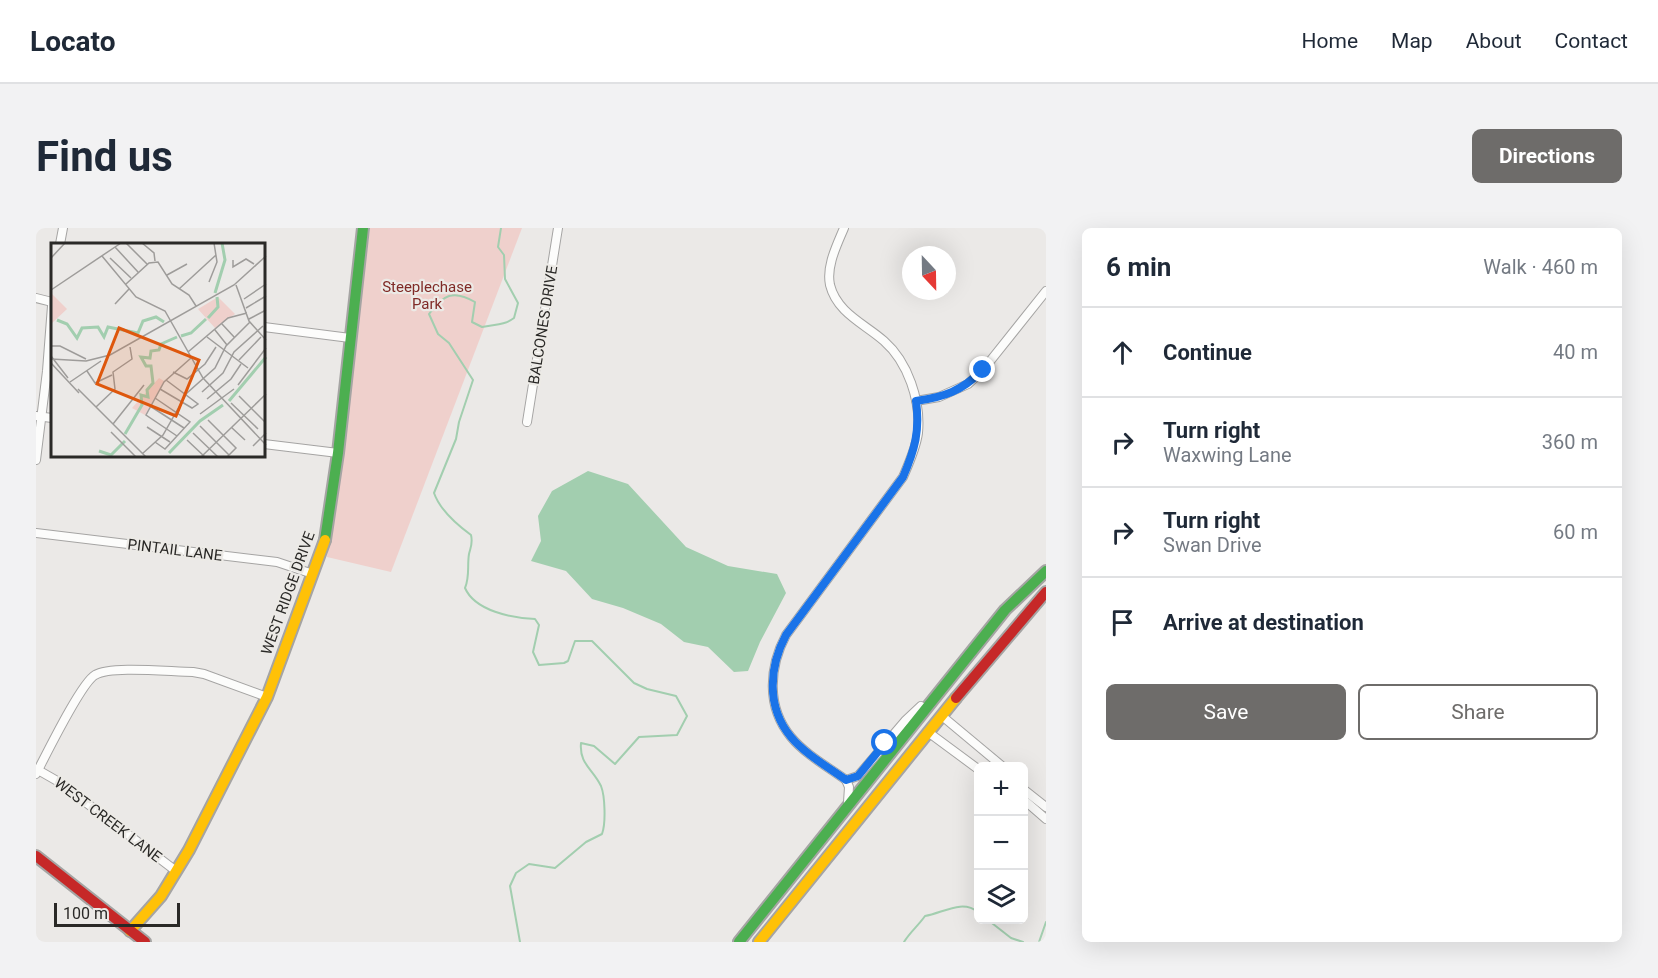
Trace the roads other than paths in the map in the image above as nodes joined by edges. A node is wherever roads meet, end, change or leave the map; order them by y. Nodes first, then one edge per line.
1 (63, 228) edge
2 (363, 228) edge
3 (558, 228) edge
4 (844, 228) edge
5 (60, 243) edge
6 (1046, 291) edge
7 (36, 298) edge
8 (51, 304) edge
9 (51, 313) edge
10 (266, 327) edge
11 (350, 338) junction
12 (916, 401) junction
13 (39, 416) edge
14 (527, 422) dead end
15 (266, 444) edge
16 (339, 453) junction
17 (36, 460) edge
18 (36, 533) edge
19 (1046, 564) edge
20 (1046, 571) edge
21 (313, 574) junction
22 (1046, 592) edge
23 (1005, 610) junction
24 (940, 688) junction
25 (267, 697) junction
26 (942, 716) junction
27 (928, 732) junction
28 (997, 762) edge
29 (974, 766) edge
30 (37, 772) edge
31 (846, 780) junction
32 (1028, 793) edge
33 (1028, 803) edge
34 (848, 805) junction
35 (1046, 807) edge
36 (1046, 819) edge
37 (36, 856) edge
38 (176, 871) junction
39 (130, 931) junction
40 (145, 942) edge
41 (739, 942) edge
42 (759, 942) edge

1 - 5 street
2 - 11 main road, WEST RIDGE DRIVE
3 - 14 street, BALCONES DRIVE
4 - 12 street
6 - 12 street
7 - 8 street
9 - 13 street
10 - 11 street
11 - 16 main road, WEST RIDGE DRIVE
12 - 31 street
13 - 17 street
15 - 16 street
16 - 21 main road, WEST RIDGE DRIVE
18 - 21 street, PINTAIL LANE
19 - 23 main road
20 - 23 main road
21 - 25 main road, WEST RIDGE DRIVE
22 - 26 main road
23 - 24 main road
24 - 31 street
24 - 34 main road
25 - 30 street
25 - 38 main road, WEST RIDGE DRIVE
26 - 27 main road
26 - 28 street
27 - 29 street
27 - 42 main road
30 - 38 street, WEST CREEK LANE
31 - 34 street
32 - 35 street
33 - 36 street
34 - 41 main road
37 - 39 main road
38 - 39 main road, WEST RIDGE DRIVE
39 - 40 main road

